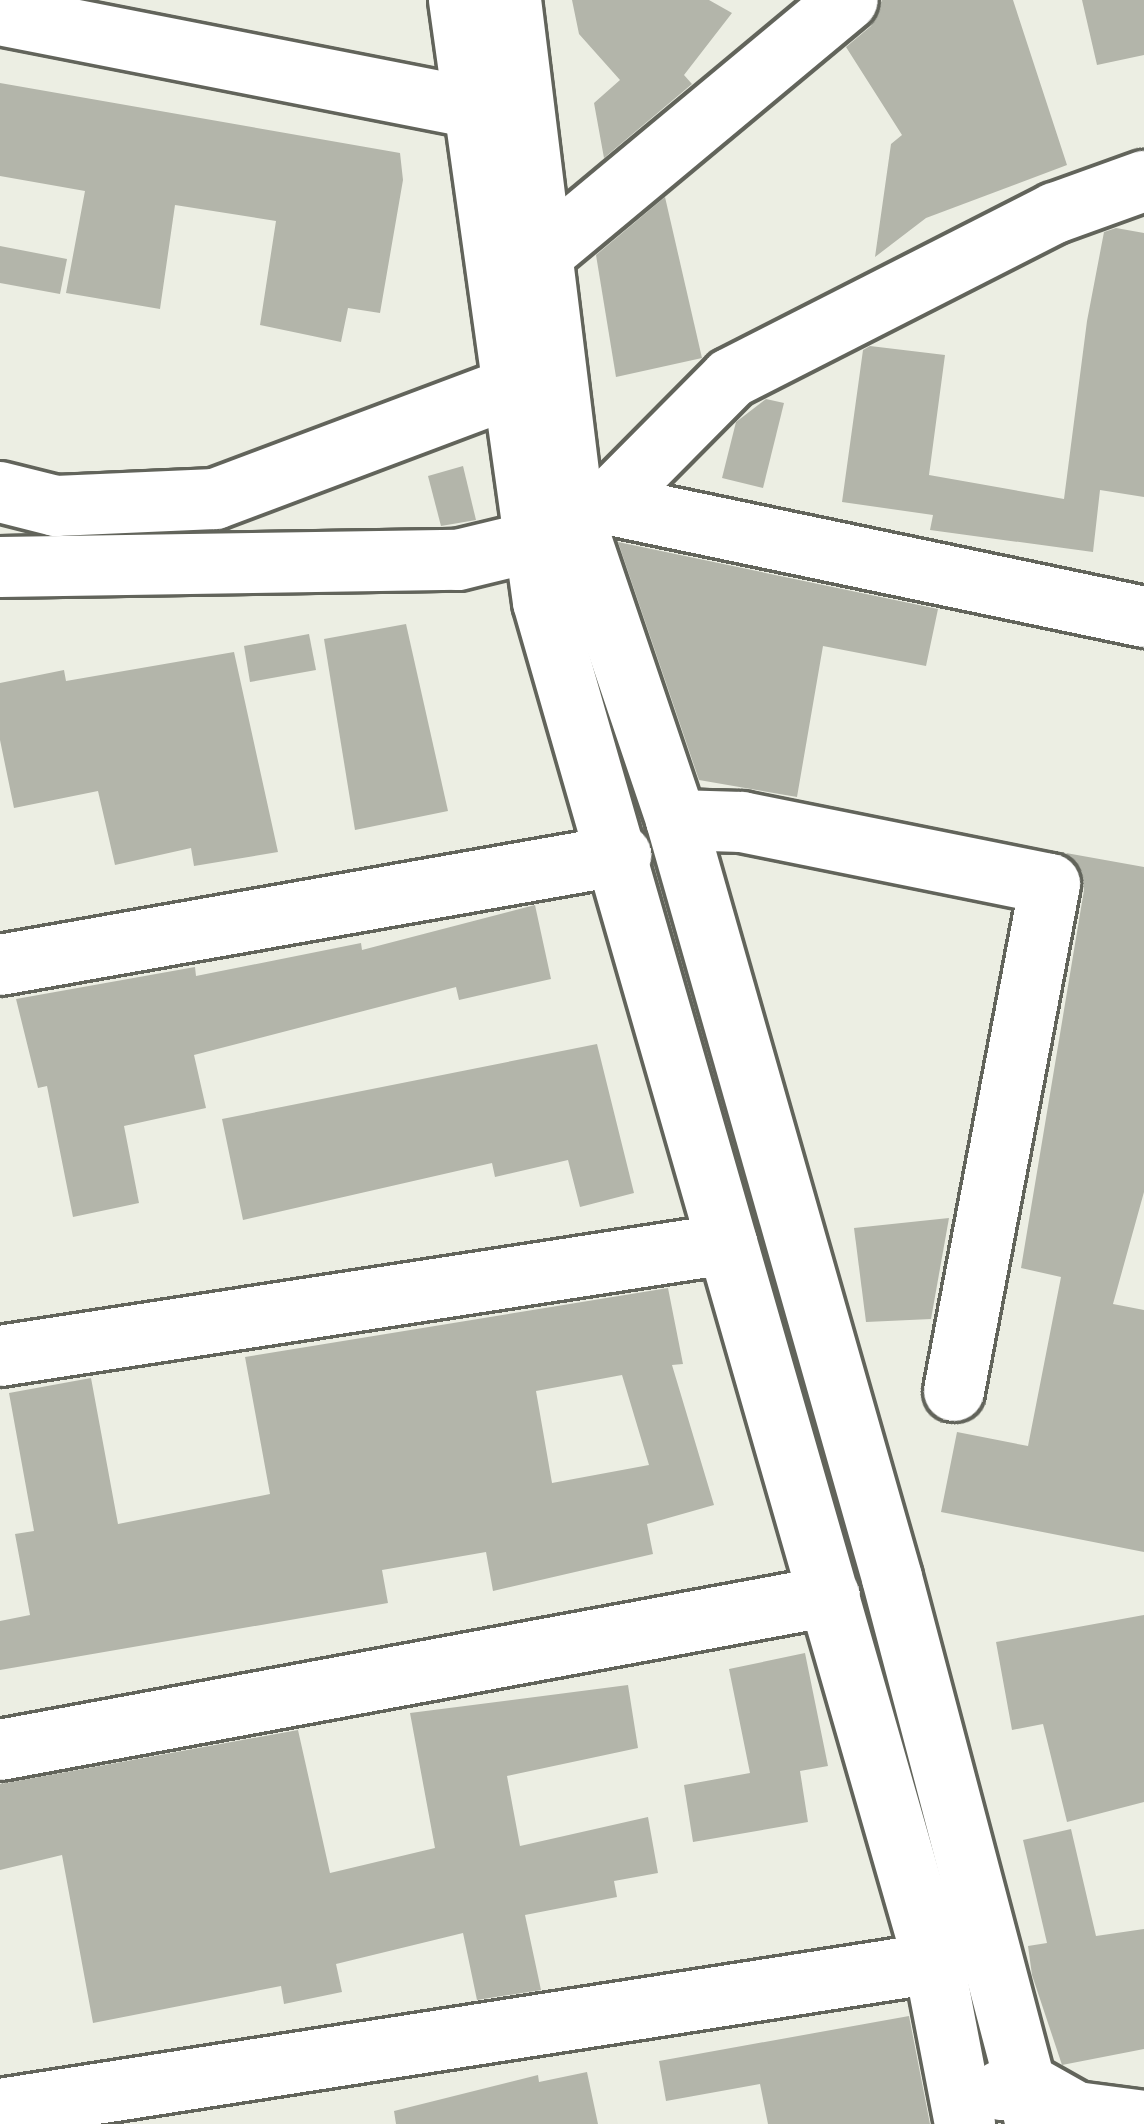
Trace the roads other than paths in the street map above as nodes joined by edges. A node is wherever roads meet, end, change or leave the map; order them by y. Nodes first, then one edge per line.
1 (459, 0) edge
2 (511, 0) edge
3 (848, 0) edge
4 (0, 15) edge
5 (496, 104) junction
6 (1144, 181) edge
7 (538, 258) junction
8 (515, 386) junction
9 (0, 492) edge
10 (572, 522) junction
11 (0, 567) edge
12 (1144, 617) edge
13 (623, 768) junction
14 (676, 820) junction
15 (620, 854) junction
16 (0, 965) edge
17 (727, 1244) junction
18 (0, 1356) edge
19 (954, 1391) dead end
20 (830, 1596) junction
21 (0, 1750) edge
22 (934, 1963) junction
23 (1032, 2105) edge
24 (0, 2109) edge
25 (963, 2110) edge
26 (1144, 2121) edge

1 - 5 street
2 - 5 street
3 - 7 street
4 - 5 street
5 - 7 street
5 - 8 street
6 - 10 street
7 - 10 street
8 - 9 street
8 - 10 street
10 - 11 street
10 - 12 street
10 - 13 street
13 - 14 street
13 - 15 street
14 - 19 street
14 - 23 street
15 - 16 street
15 - 17 street
17 - 18 street
17 - 20 street
20 - 21 street
20 - 22 street
22 - 24 street
22 - 25 street
23 - 25 street
23 - 26 street

